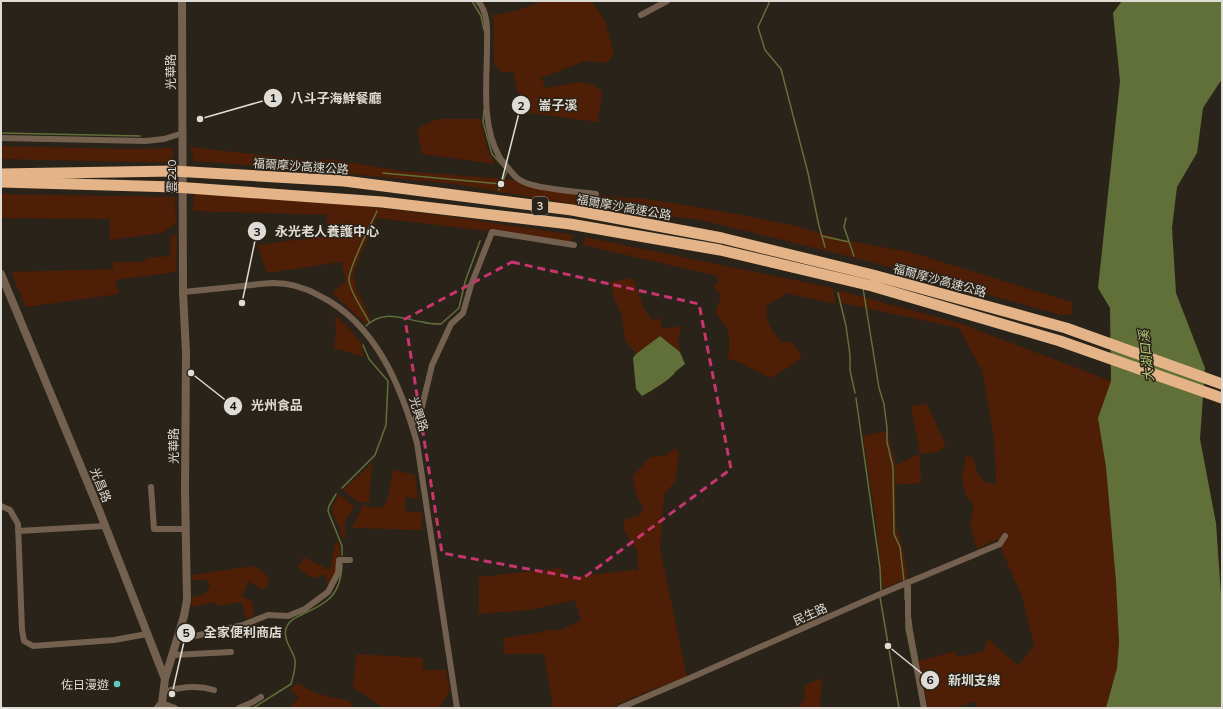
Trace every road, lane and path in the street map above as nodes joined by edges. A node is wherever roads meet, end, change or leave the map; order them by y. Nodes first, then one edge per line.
1 (182, 1) edge
2 (478, 1) edge
3 (667, 1) edge
4 (641, 15) dead end
5 (183, 133) junction
6 (1, 138) edge
7 (183, 144) joint
8 (1, 174) edge
9 (1, 182) edge
10 (596, 194) dead end
11 (183, 209) joint
12 (574, 245) dead end
13 (1, 274) edge
14 (182, 292) junction
15 (1222, 384) edge
16 (1222, 398) edge
17 (412, 425) junction
18 (151, 488) dead end
19 (1, 506) edge
20 (105, 526) junction
21 (185, 529) junction
22 (18, 530) junction
23 (1005, 536) dead end
24 (350, 560) dead end
25 (908, 582) junction
26 (147, 634) junction
27 (178, 640) junction
28 (231, 652) dead end
29 (173, 655) junction
30 (165, 680) junction
31 (214, 690) dead end
32 (164, 692) junction
33 (261, 697) dead end
34 (160, 706) edge
35 (175, 708) edge
36 (239, 708) edge
37 (457, 708) edge
38 (620, 708) edge
39 (924, 708) edge

1 - 5 street, 光華路 / 雲210
2 - 10 street
3 - 4 street
5 - 6 street
5 - 7 street, 光華路 / 雲210
7 - 11 street, 雲210 / 雲210
8 - 15 highway, 福爾摩沙高速公路 / 3
9 - 16 highway, 福爾摩沙高速公路 / 3
11 - 14 street, 光華路 / 雲210
12 - 17 street
13 - 20 street, 光昌路
14 - 17 street, 光興路
14 - 21 street, 光華路 / 雲210
17 - 37 street, 光興路
18 - 21 street
19 - 22 street
20 - 22 street
20 - 26 street, 光昌路
21 - 27 street, 光華路 / 雲210
22 - 26 street
23 - 25 street, 民生路
24 - 27 street
25 - 38 street, 民生路
25 - 39 street
26 - 30 street, 光昌路
27 - 29 street, 光華路 / 雲210
28 - 29 street
29 - 30 street, 光華路 / 雲210
30 - 32 street, 光昌路 / 雲210
31 - 32 street
32 - 34 street, 光昌路 / 雲210
33 - 36 street
34 - 35 street

